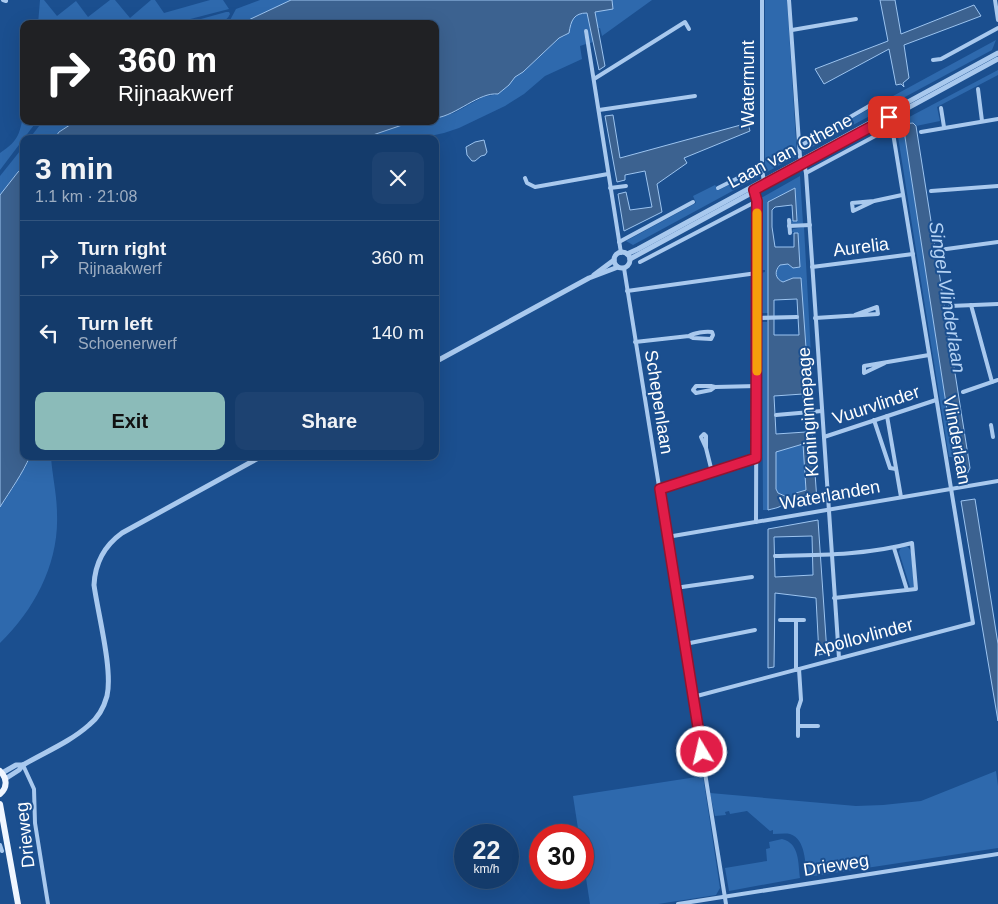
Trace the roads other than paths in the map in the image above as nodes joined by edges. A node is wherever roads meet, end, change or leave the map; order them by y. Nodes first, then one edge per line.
1 (762, 0) edge
2 (789, 0) edge
3 (995, 0) edge
4 (856, 19) dead end
5 (998, 20) edge
6 (998, 28) edge
7 (689, 29) dead end
8 (792, 30) junction
9 (586, 31) dead end
10 (998, 54) edge
11 (998, 59) edge
12 (933, 60) dead end
13 (594, 79) junction
14 (978, 88) dead end
15 (695, 96) dead end
16 (883, 98) dead end
17 (941, 108) dead end
18 (599, 110) junction
19 (888, 116) junction
20 (998, 118) edge
21 (982, 121) junction
22 (892, 127) junction
23 (944, 128) junction
24 (921, 132) dead end
25 (800, 146) junction
26 (803, 162) junction
27 (762, 168) junction
28 (608, 174) junction
29 (806, 174) junction
30 (525, 178) dead end
31 (764, 183) junction
32 (626, 186) dead end
33 (998, 186) edge
34 (610, 188) junction
35 (718, 188) dead end
36 (753, 188) junction
37 (931, 191) dead end
38 (902, 195) junction
39 (757, 201) junction
40 (874, 201) junction
41 (693, 202) dead end
42 (789, 220) dead end
43 (810, 225) junction
44 (789, 226) junction
45 (790, 233) dead end
46 (619, 242) junction
47 (998, 242) edge
48 (650, 246) junction
49 (939, 250) dead end
50 (654, 254) junction
51 (913, 254) junction
52 (626, 255) junction
53 (614, 260) junction
54 (640, 262) dead end
55 (618, 267) junction
56 (812, 267) junction
57 (624, 268) junction
58 (757, 273) junction
59 (589, 278) junction
60 (628, 292) junction
61 (998, 304) edge
62 (971, 305) junction
63 (950, 306) dead end
64 (855, 314) junction
65 (797, 317) dead end
66 (757, 318) junction
67 (815, 318) junction
68 (689, 336) junction
69 (635, 342) junction
70 (929, 355) junction
71 (439, 360) edge
72 (885, 363) junction
73 (998, 380) edge
74 (992, 382) junction
75 (757, 386) junction
76 (715, 388) junction
77 (963, 392) dead end
78 (936, 400) junction
79 (822, 411) junction
80 (776, 415) dead end
81 (887, 416) junction
82 (874, 420) junction
83 (991, 425) dead end
84 (998, 430) edge
85 (992, 431) junction
86 (824, 437) junction
87 (993, 437) dead end
88 (706, 448) dead end
89 (756, 458) junction
90 (255, 460) edge
91 (896, 469) junction
92 (712, 472) junction
93 (998, 481) edge
94 (660, 489) junction
95 (951, 489) junction
96 (901, 497) junction
97 (829, 509) junction
98 (756, 522) junction
99 (667, 537) junction
100 (894, 548) junction
101 (832, 555) junction
102 (775, 556) dead end
103 (752, 577) dead end
104 (675, 588) junction
105 (907, 590) junction
106 (834, 598) junction
107 (780, 620) dead end
108 (796, 620) junction
109 (804, 620) dead end
110 (973, 622) joint
111 (755, 630) dead end
112 (685, 644) junction
113 (839, 658) junction
114 (797, 669) junction
115 (693, 697) junction
116 (798, 726) junction
117 (818, 726) dead end
118 (798, 736) dead end
119 (23, 765) junction
120 (2, 774) edge
121 (0, 794) edge
122 (0, 804) edge
123 (0, 821) edge
124 (3, 828) junction
125 (0, 846) edge
126 (2, 851) dead end
127 (998, 854) edge
128 (725, 897) junction
129 (18, 904) edge
130 (48, 904) edge
131 (678, 904) edge
132 (726, 904) edge

1 - 27 street, Watermunt
2 - 8 street, Koninginnepage
3 - 5 street
4 - 8 street
6 - 12 street
7 - 13 street
8 - 25 street, Koninginnepage
9 - 13 street
10 - 19 street, Laan van Othene
11 - 19 street, Laan van Othene
13 - 18 street
14 - 21 street
15 - 18 street
16 - 25 street
17 - 23 street
18 - 28 street
19 - 22 street, Vlinderlaan
19 - 26 street, Laan van Othene
20 - 21 street
21 - 23 street
22 - 29 street, Laan van Othene
22 - 38 street, Vlinderlaan
23 - 24 street
25 - 26 street, Koninginnepage
26 - 29 street, Koninginnepage
26 - 31 street, Laan van Othene
27 - 31 street, Watermunt
27 - 35 street
28 - 30 street
28 - 34 street
29 - 43 street, Koninginnepage
31 - 36 street, Laan van Othene
32 - 34 street
33 - 37 street
34 - 46 street
36 - 39 street
36 - 48 street, Laan van Othene
38 - 40 street
38 - 51 street, Vlinderlaan
39 - 50 street, Laan van Othene
39 - 58 street
40 - 40 street
41 - 46 street
42 - 44 street
43 - 44 street
43 - 56 street, Koninginnepage
44 - 45 street
46 - 52 street
47 - 49 street
48 - 50 street
48 - 52 street, Laan van Othene
50 - 54 street, Laan van Othene
51 - 56 street, Aurelia
51 - 70 street, Vlinderlaan
52 - 53 street
52 - 57 street
53 - 55 street
53 - 59 street
55 - 57 street
55 - 59 street
56 - 67 street, Koninginnepage
57 - 60 street, Schepenlaan
58 - 60 street
58 - 66 street
59 - 71 street
60 - 69 street, Schepenlaan
61 - 62 street
62 - 63 street
62 - 74 street
64 - 64 street
64 - 67 street
65 - 66 street
66 - 75 street
67 - 79 street, Koninginnepage
68 - 68 street
68 - 69 street
69 - 94 street, Schepenlaan
70 - 72 street
70 - 78 street, Vlinderlaan
72 - 72 street
73 - 74 street
74 - 77 street
75 - 76 street
75 - 89 street
76 - 76 street
78 - 81 street, Vuurvlinder
78 - 95 street, Vlinderlaan
79 - 80 street
79 - 86 street, Koninginnepage
81 - 82 street, Vuurvlinder
81 - 91 street
82 - 86 street, Vuurvlinder
82 - 91 street
83 - 85 street
84 - 85 street
85 - 87 street
86 - 97 street, Koninginnepage
88 - 92 street
89 - 92 street
89 - 98 street
90 - 119 street
91 - 96 street
92 - 94 street
93 - 95 street, Waterlanden
94 - 99 street, Schepenlaan
95 - 96 street, Waterlanden
95 - 110 street, Vlinderlaan
96 - 97 street, Waterlanden
97 - 98 street, Waterlanden
97 - 101 street, Koninginnepage
98 - 99 street, Waterlanden
99 - 104 street, Schepenlaan
100 - 101 street
100 - 105 street
100 - 105 street
101 - 102 street
101 - 106 street, Koninginnepage
103 - 104 street
104 - 112 street, Schepenlaan
105 - 106 street
106 - 113 street, Koninginnepage
107 - 108 street
108 - 109 street
108 - 114 street
110 - 113 street, Apollovlinder
111 - 112 street
112 - 115 street, Schepenlaan
113 - 114 street, Apollovlinder
114 - 115 street, Apollovlinder
114 - 116 street
115 - 128 street, Schepenlaan
116 - 117 street
116 - 118 street
119 - 120 street
119 - 130 street, Drieweg
120 - 121 main road
122 - 124 main road
123 - 124 main road
124 - 129 main road
125 - 126 street
127 - 128 street, Drieweg
128 - 131 street, Drieweg
128 - 132 street, Schepenlaan

